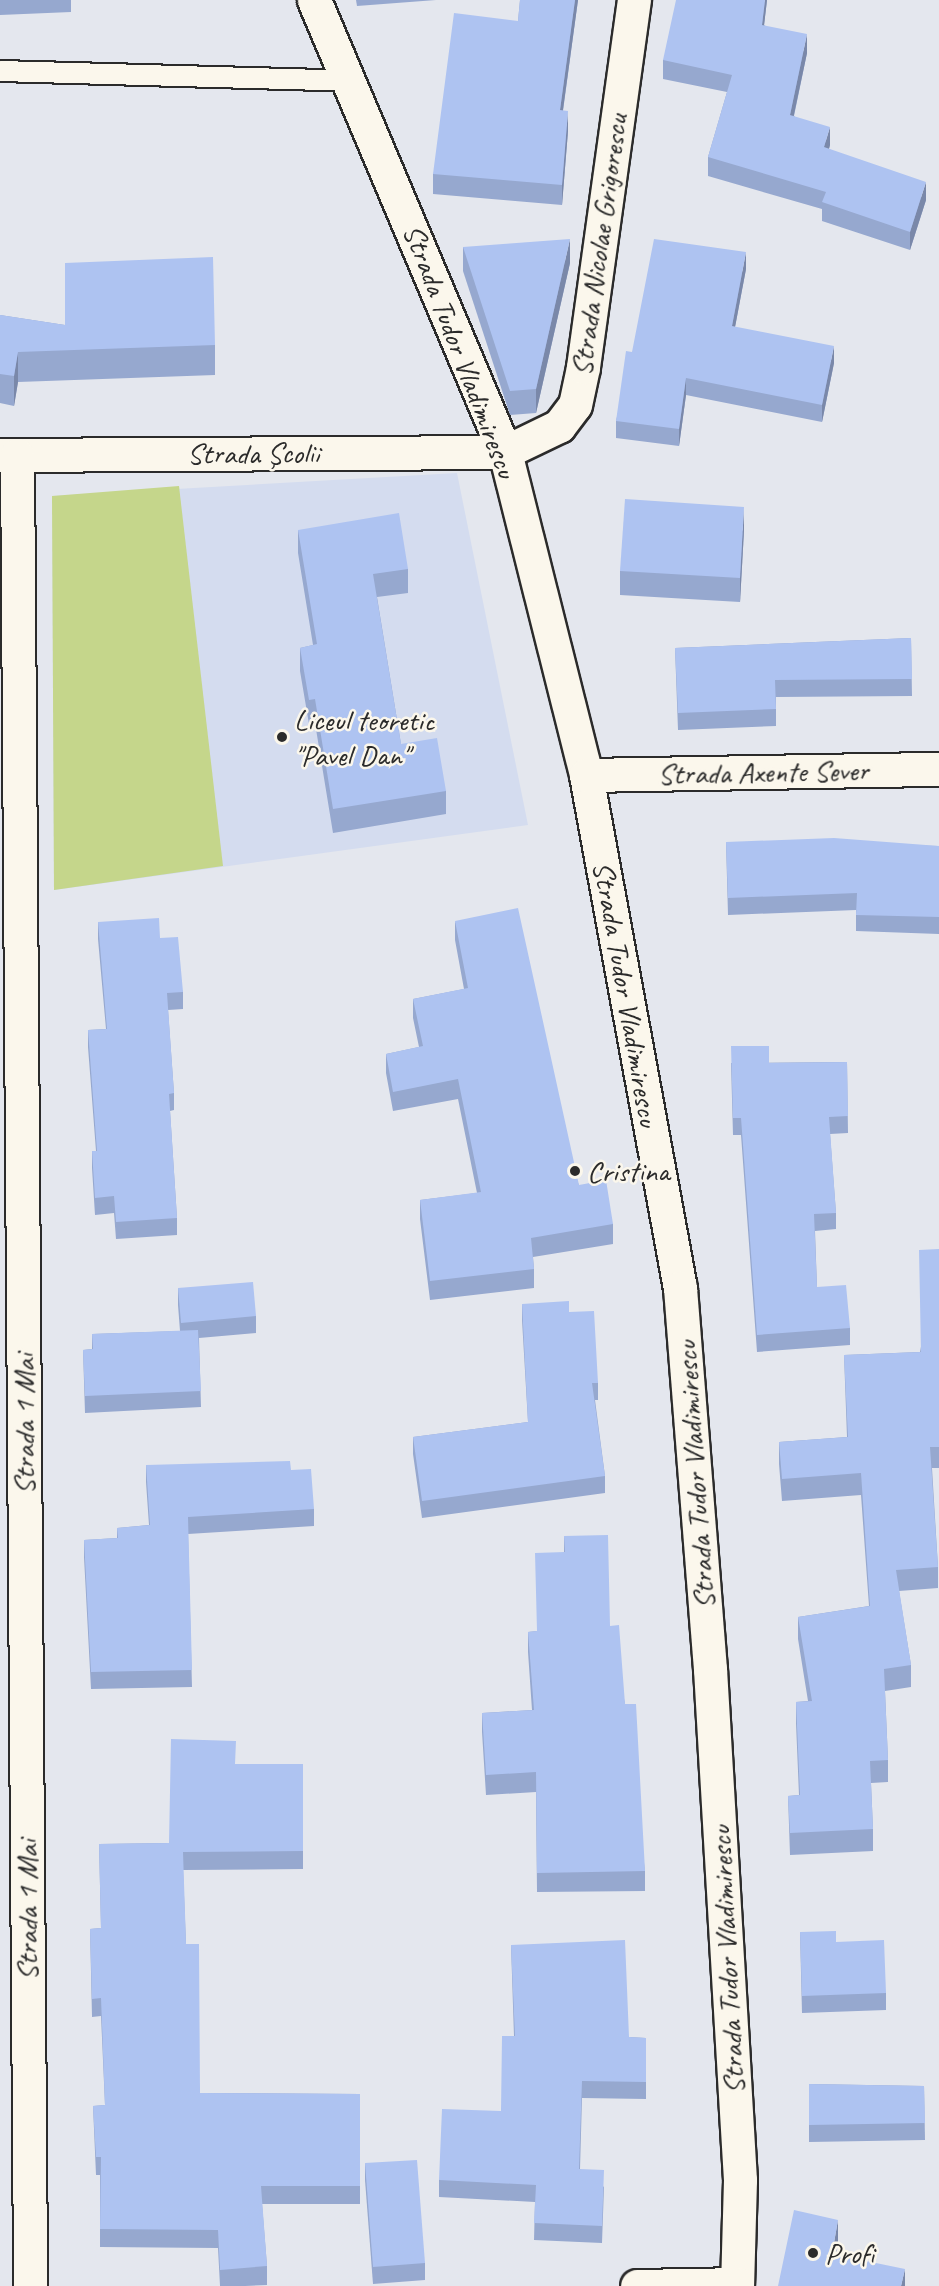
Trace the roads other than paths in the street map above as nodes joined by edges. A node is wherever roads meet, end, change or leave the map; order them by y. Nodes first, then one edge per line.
1 (314, 0) edge
2 (634, 0) edge
3 (0, 71) edge
4 (352, 81) junction
5 (505, 452) junction
6 (8, 455) edge
7 (939, 769) edge
8 (586, 775) junction
9 (737, 2285) edge
10 (30, 2286) edge
11 (637, 2286) edge

1 - 4 street, Strada Tudor Vladimirescu
2 - 5 street, Strada Nicolae Grigorescu
3 - 4 lane
4 - 5 street, Strada Tudor Vladimirescu
5 - 6 street, Strada Școlii
5 - 8 street, Strada Tudor Vladimirescu
6 - 10 street, Strada 1 Mai
7 - 8 street, Strada Axente Sever
8 - 9 street, Strada Tudor Vladimirescu
9 - 11 street

